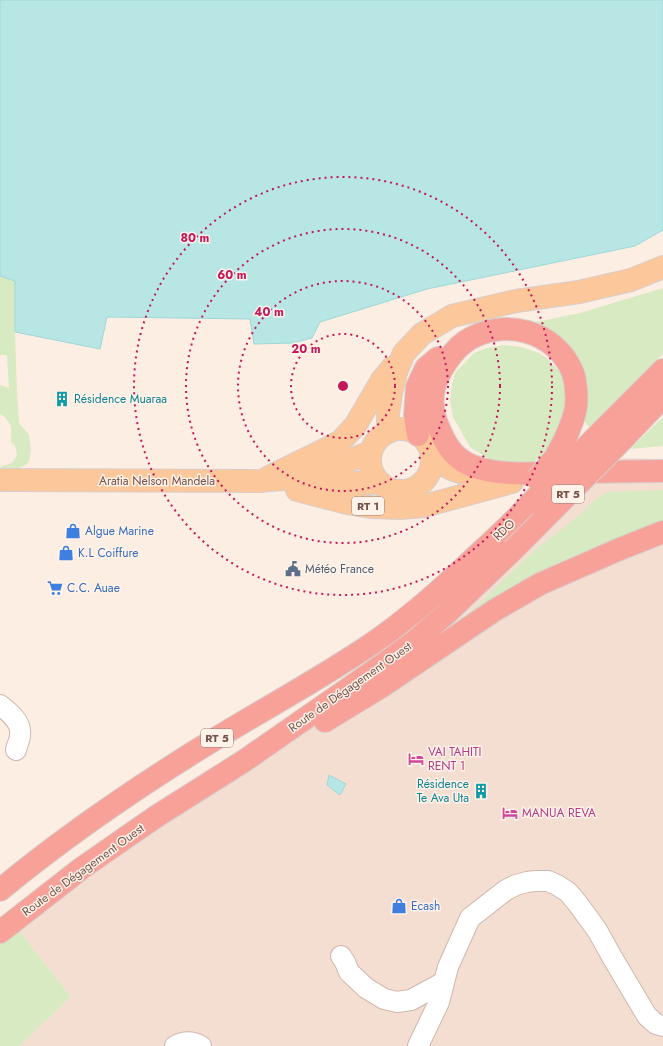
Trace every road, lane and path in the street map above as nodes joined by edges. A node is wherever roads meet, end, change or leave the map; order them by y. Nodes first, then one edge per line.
1 (663, 268) edge
2 (460, 346) junction
3 (404, 353) junction
4 (663, 370) edge
5 (663, 397) edge
6 (388, 432) junction
7 (615, 432) junction
8 (418, 435) junction
9 (371, 452) junction
10 (431, 454) junction
11 (663, 471) edge
12 (30, 479) junction
13 (283, 479) junction
14 (663, 479) edge
15 (0, 480) edge
16 (425, 480) junction
17 (223, 481) junction
18 (261, 481) junction
19 (379, 482) junction
20 (0, 490) edge
21 (522, 494) junction
22 (663, 532) edge
23 (0, 705) edge
24 (16, 750) dead end
25 (244, 762) junction
26 (0, 890) edge
27 (0, 932) edge
28 (341, 956) dead end
29 (444, 982) junction
30 (663, 1026) edge
31 (175, 1046) edge
32 (201, 1046) edge
33 (418, 1046) edge

1 - 3 main road
2 - 8 highway
2 - 11 highway
2 - 21 highway, bridge
3 - 6 main road
3 - 18 main road
4 - 7 highway, Route de Dégagement Ouest / RT 5
5 - 7 highway, Route de Dégagement Ouest / RT 5
6 - 8 main road
6 - 9 main road
7 - 21 highway, Route de Dégagement Ouest / RT 5, bridge
7 - 25 highway, Route de Dégagement Ouest / RT 5, bridge
8 - 10 main road, RT 1
9 - 13 main road, Aratia Nelson Mandela / RT 1
9 - 19 main road, RT 1
10 - 16 main road
10 - 21 main road, RT 1
12 - 15 main road, RT 1
12 - 17 main road, Aratia Nelson Mandela / RT 1
12 - 20 street
13 - 18 main road, Aratia Nelson Mandela / RT 1
13 - 19 main road, Aratia Nelson Mandela / RT 1
14 - 21 main road, RT 1
16 - 19 main road, Aratia Nelson Mandela / RT 1
16 - 21 main road, RT 1
17 - 18 main road, Aratia Nelson Mandela / RT 1
17 - 21 main road, RT 1
21 - 26 highway, Route de Dégagement Ouest / RT 5
22 - 25 highway
23 - 24 street
25 - 27 highway, Route de Dégagement Ouest / RT 5
28 - 29 street
29 - 30 street
29 - 33 street
31 - 32 street

